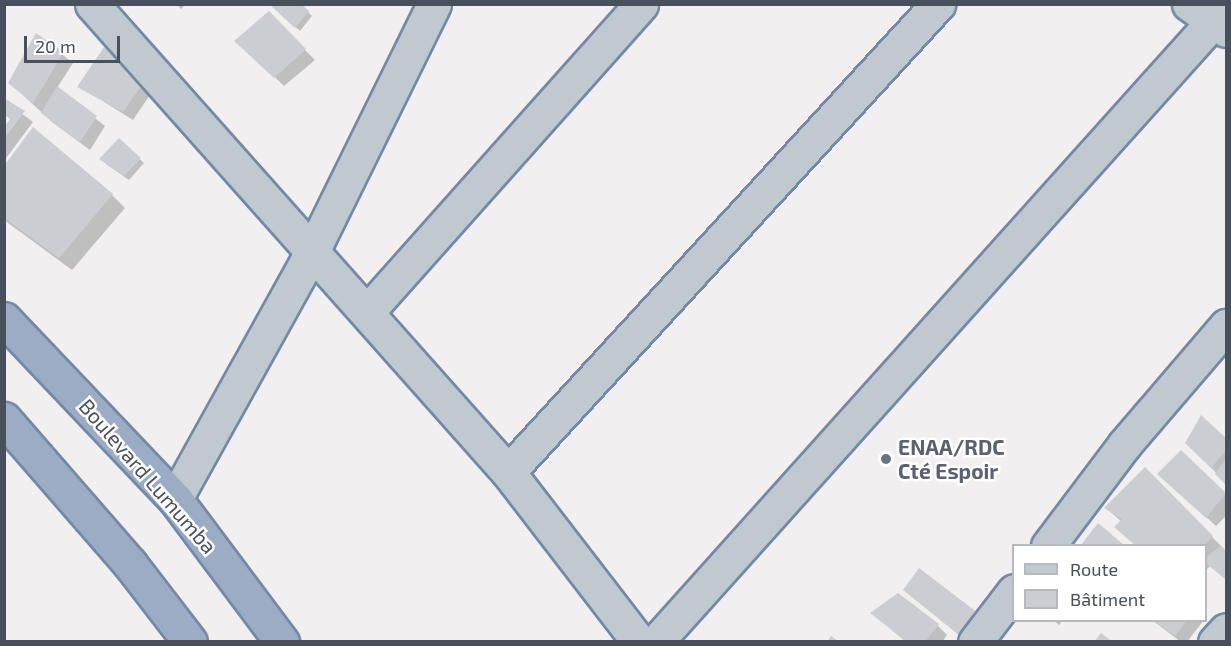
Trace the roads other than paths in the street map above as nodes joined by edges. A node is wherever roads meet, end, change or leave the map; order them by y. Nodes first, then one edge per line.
1 (92, 4) edge
2 (434, 4) edge
3 (642, 4) edge
4 (938, 4) edge
5 (1214, 15) edge
6 (313, 250) junction
7 (367, 312) junction
8 (4, 319) edge
9 (1227, 327) edge
10 (4, 419) edge
11 (508, 472) junction
12 (175, 499) junction
13 (1050, 544) edge
14 (1012, 594) edge
15 (1227, 630) edge
16 (190, 642) edge
17 (282, 642) edge
18 (639, 642) edge
19 (656, 642) edge
20 (975, 642) edge
21 (1215, 642) edge

1 - 6 street
2 - 6 street
3 - 7 street
4 - 11 street
5 - 19 street
6 - 7 street
6 - 12 street
7 - 11 street
8 - 12 highway, Boulevard Lumumba
9 - 13 street
10 - 16 highway
11 - 18 street
12 - 17 highway, Boulevard Lumumba
14 - 20 street
15 - 21 street

